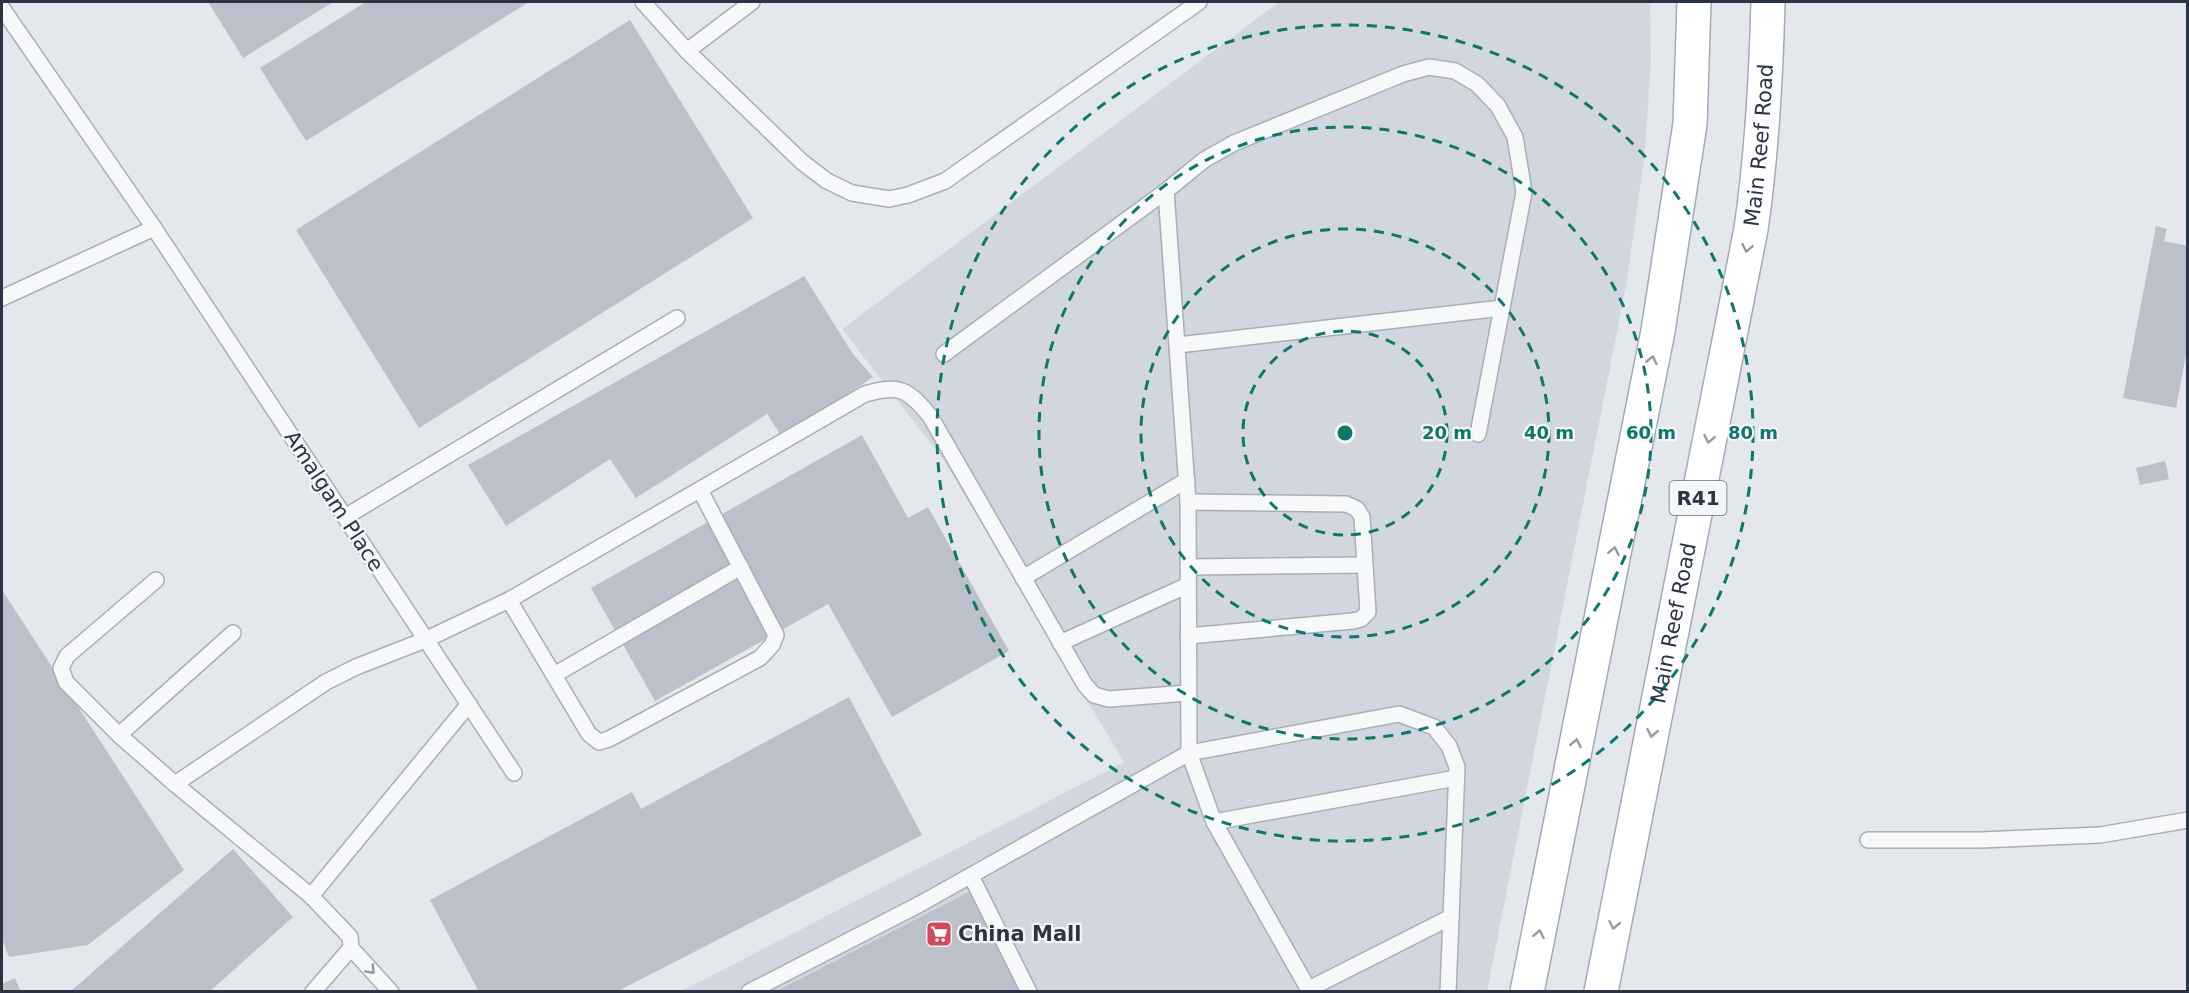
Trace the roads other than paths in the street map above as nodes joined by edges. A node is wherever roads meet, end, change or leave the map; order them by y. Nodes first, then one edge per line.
1 (643, 2) edge
2 (752, 2) edge
3 (1199, 2) edge
4 (1694, 2) edge
5 (1768, 2) edge
6 (2, 8) edge
7 (687, 51) junction
8 (1166, 191) junction
9 (154, 228) junction
10 (2, 298) edge
11 (1502, 308) junction
12 (677, 318) dead end
13 (1178, 345) junction
14 (944, 354) dead end
15 (1478, 434) dead end
16 (1187, 480) junction
17 (700, 490) junction
18 (1188, 502) junction
19 (345, 517) junction
20 (1365, 565) junction
21 (741, 567) junction
22 (1188, 567) junction
23 (1023, 578) junction
24 (156, 580) dead end
25 (1188, 585) junction
26 (509, 600) junction
27 (233, 633) dead end
28 (1188, 636) junction
29 (425, 640) junction
30 (1060, 643) junction
31 (554, 675) junction
32 (1188, 693) junction
33 (469, 704) junction
34 (119, 735) junction
35 (1189, 753) junction
36 (514, 773) dead end
37 (1456, 778) junction
38 (175, 784) junction
39 (2187, 820) edge
40 (1214, 822) junction
41 (1868, 840) dead end
42 (971, 876) junction
43 (311, 896) junction
44 (1451, 917) junction
45 (351, 948) junction
46 (1309, 990) edge
47 (313, 992) edge
48 (391, 992) edge
49 (749, 992) edge
50 (1029, 992) edge
51 (1448, 992) edge
52 (1527, 992) edge
53 (1601, 992) edge

1 - 7 lane
2 - 7 lane
3 - 7 lane
52 -> 4 main road
5 -> 53 main road, Main Reef Road / R41
6 - 9 lane, Amalgam Place
8 - 11 lane
8 - 13 lane
8 - 14 lane
9 - 10 lane
9 - 19 lane, Amalgam Place
11 - 13 lane
11 - 15 lane
12 - 19 lane
13 - 16 lane
16 - 18 lane
16 - 23 lane
17 - 21 lane
17 - 23 lane
17 - 26 lane
18 - 20 lane
18 - 22 lane
19 - 29 lane, Amalgam Place
20 - 22 lane
20 - 28 lane
21 - 31 lane
21 - 31 lane
22 - 25 lane
23 - 30 lane
24 - 34 lane
25 - 28 lane
25 - 30 lane
26 - 29 lane
26 - 31 lane
27 - 34 lane
28 - 32 lane
29 - 33 lane, Amalgam Place
29 - 38 lane
30 - 32 lane
32 - 35 lane
33 - 36 lane, Amalgam Place
33 - 43 lane
34 - 38 lane
35 - 37 lane
35 - 40 lane
35 - 42 lane
37 - 40 lane
37 - 44 lane
38 - 43 lane
39 - 41 lane
40 - 46 lane
42 - 49 lane
42 - 50 lane
43 - 45 lane
44 - 46 lane
44 - 51 lane
45 - 47 lane
45 -> 48 lane

